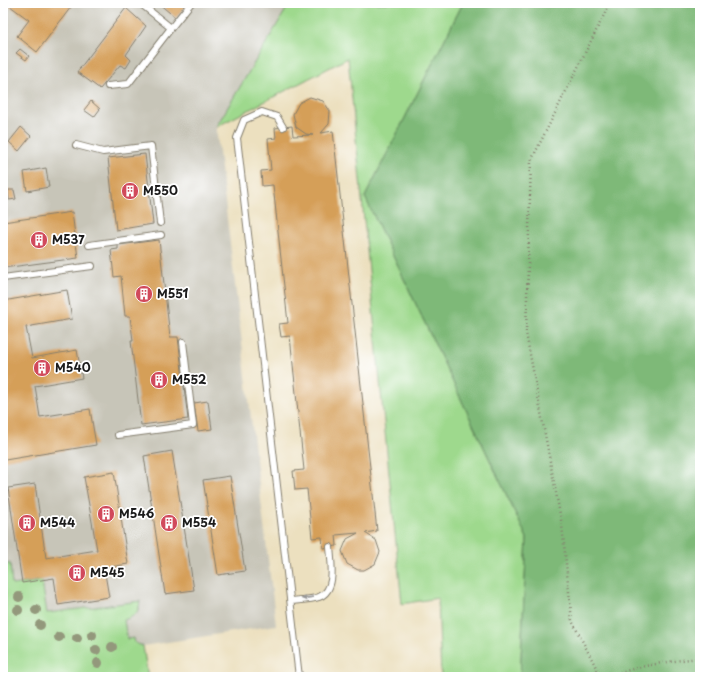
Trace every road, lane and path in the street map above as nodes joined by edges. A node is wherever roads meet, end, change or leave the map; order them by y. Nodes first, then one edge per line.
1 (140, 3) edge
2 (191, 3) edge
3 (610, 3) edge
4 (171, 28) junction
5 (108, 86) dead end
6 (283, 127) dead end
7 (76, 145) dead end
8 (160, 223) dead end
9 (161, 235) dead end
10 (89, 245) dead end
11 (92, 266) dead end
12 (3, 278) edge
13 (183, 342) dead end
14 (118, 435) dead end
15 (330, 547) dead end
16 (291, 601) junction
17 (700, 658) edge
18 (300, 677) edge
19 (601, 677) edge
20 (613, 677) edge

1 - 4 lane
2 - 4 lane
3 - 19 path
4 - 5 lane
6 - 16 lane
7 - 8 lane
9 - 10 lane
11 - 12 lane
13 - 14 lane
15 -> 16 lane
16 - 18 lane
17 - 20 path

